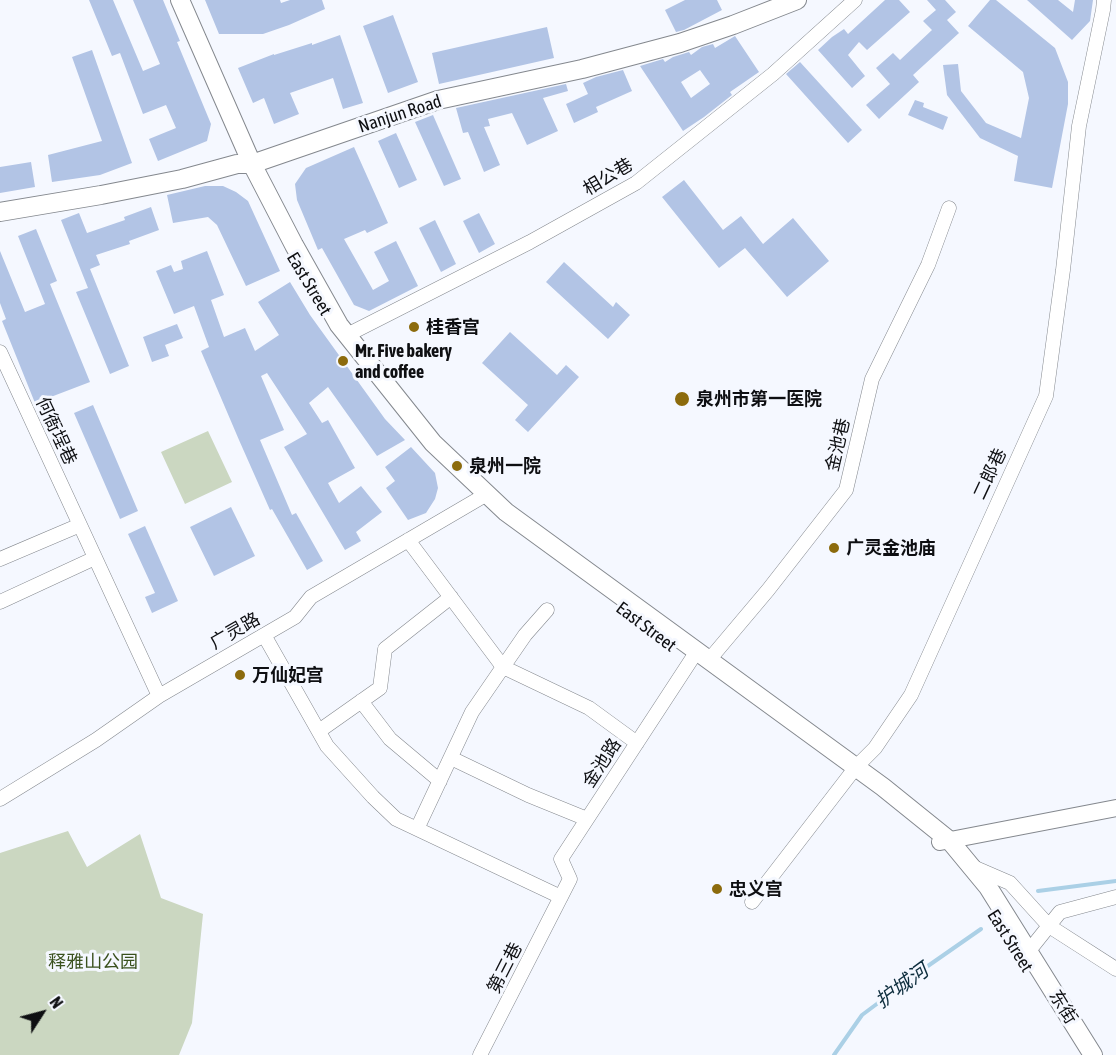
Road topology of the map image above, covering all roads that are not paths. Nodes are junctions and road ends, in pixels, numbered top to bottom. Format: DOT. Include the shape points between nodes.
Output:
graph roads {
  1 [pos="180,0"];
  2 [pos="797,0"];
  3 [pos="855,0"];
  4 [pos="1104,0"];
  5 [pos="249,164"];
  6 [pos="949,208"];
  7 [pos="0,212"];
  8 [pos="346,335"];
  9 [pos="0,352"];
  10 [pos="483,496"];
  11 [pos="80,525"];
  12 [pos="408,540"];
  13 [pos="95,558"];
  14 [pos="0,559"];
  15 [pos="451,597"];
  16 [pos="0,602"];
  17 [pos="547,610"];
  18 [pos="264,635"];
  19 [pos="699,657"];
  20 [pos="503,668"];
  21 [pos="159,696"];
  22 [pos="361,701"];
  23 [pos="319,731"];
  24 [pos="637,743"];
  25 [pos="451,758"];
  26 [pos="852,772"];
  27 [pos="440,781"];
  28 [pos="0,799"];
  29 [pos="1116,808"];
  30 [pos="587,819"];
  31 [pos="417,829"];
  32 [pos="944,842"];
  33 [pos="971,866"];
  34 [pos="561,897"];
  35 [pos="1116,897"];
  36 [pos="752,902"];
  37 [pos="1049,926"];
  38 [pos="1028,952"];
  39 [pos="1116,969"];
  40 [pos="480,1055"];
  41 [pos="1083,1055"];
  42 [pos="1094,1055"];
  1 -- 5 [label="main road, East Street"];
  2 -- 5 [label="main road, Nanjun Road" via="680,43 438,100"];
  3 -- 8 [label="street, 相公巷" via="773,74 636,183 530,242"];
  4 -- 26 [label="street, 二郎巷" via="1079,126 1046,396 911,695 875,748"];
  5 -- 7 [label="main road, Nanjun Road"];
  5 -- 8 [label="main road, East Street"];
  5 -- 10 [label="main road, East Street" via="299,272 361,368 441,461"];
  6 -- 19 [label="street, 金池巷" via="928,265 872,379 846,490 768,590"];
  8 -- 10 [label="main road, East Street" via="432,443"];
  9 -- 11 [label="street, 何衙埕巷"];
  10 -- 12 [label="street, 广灵路"];
  10 -- 19 [label="main road, East Street"];
  11 -- 13 [label="street, 何衙埕巷"];
  11 -- 14 [label="street"];
  12 -- 15 [label="street"];
  12 -- 18 [label="street, 广灵路" via="311,597 295,617"];
  13 -- 16 [label="street"];
  13 -- 21 [label="street, 何衙埕巷"];
  15 -- 20 [label="street"];
  15 -- 22 [label="street" via="385,649 380,688"];
  17 -- 20 [label="street"];
  18 -- 21 [label="street, 广灵路"];
  18 -- 23 [label="street"];
  19 -- 24 [label="street, 金池路"];
  19 -- 26 [label="main road, East Street"];
  20 -- 24 [label="street" via="589,708"];
  20 -- 25 [label="street" via="472,712"];
  21 -- 28 [label="street, 广灵路"];
  22 -- 23 [label="street"];
  22 -- 27 [label="street" via="390,739"];
  23 -- 31 [label="street" via="327,746 373,797 396,819"];
  24 -- 30 [label="street, 金池路"];
  25 -- 27 [label="street"];
  25 -- 30 [label="street"];
  26 -- 32 [label="main road, East Street" via="883,787"];
  26 -- 36 [label="street, 二郎巷"];
  27 -- 31 [label="street"];
  29 -- 32 [label="street"];
  30 -- 34 [label="street, 金池路" via="561,859 570,879"];
  31 -- 34 [label="street"];
  32 -- 33 [label="main road, 东街"];
  32 -- 41 [label="main road, East Street"];
  33 -- 37 [label="street" via="1010,883"];
  33 -- 38 [label="main road, 东街"];
  34 -- 40 [label="street, 第三巷"];
  35 -- 37 [label="street" via="1060,912"];
  37 -- 38 [label="street"];
  37 -- 39 [label="street"];
  38 -- 42 [label="main road, 东街"];
}
